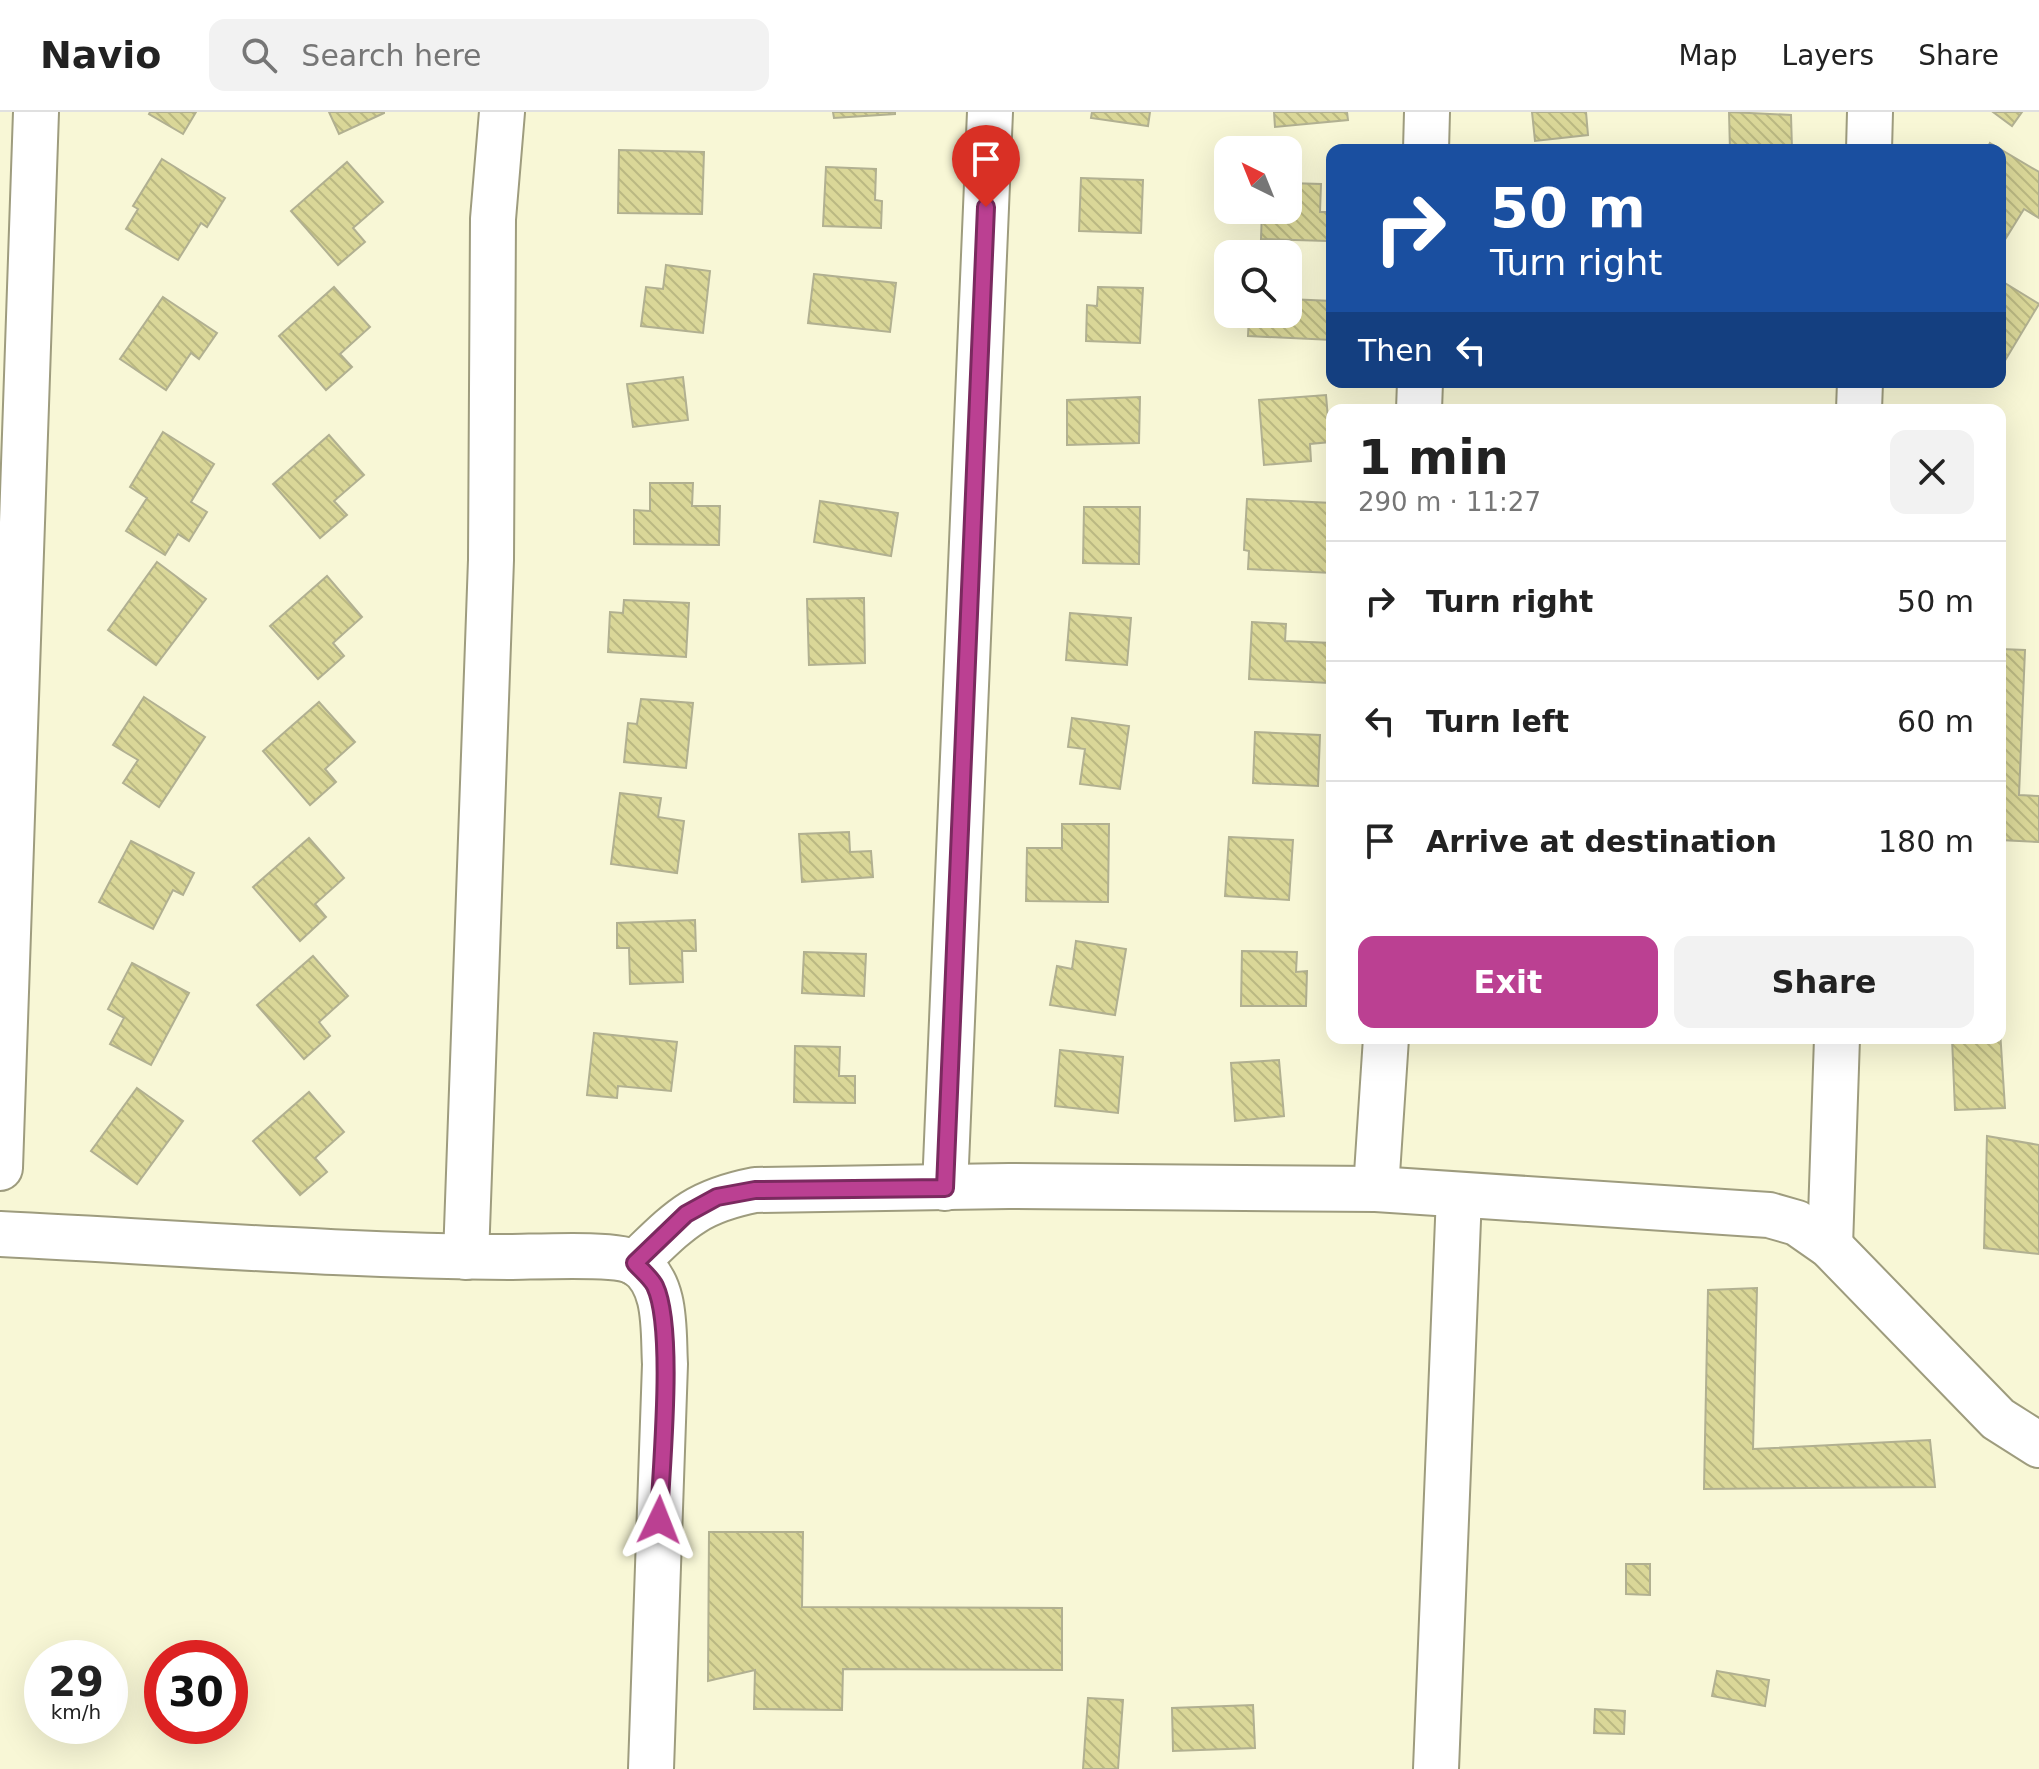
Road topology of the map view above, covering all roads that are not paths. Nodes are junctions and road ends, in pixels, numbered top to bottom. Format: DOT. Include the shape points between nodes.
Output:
graph roads {
  1 [pos="36,112"];
  2 [pos="502,112"];
  3 [pos="990,112"];
  4 [pos="1427,112"];
  5 [pos="1870,112"];
  6 [pos="1426,144"];
  7 [pos="1869,144"];
  8 [pos="1386,1044"];
  9 [pos="1837,1044"];
  10 [pos="0,1168"];
  11 [pos="945,1188"];
  12 [pos="1376,1189"];
  13 [pos="1459,1195"];
  14 [pos="0,1234"];
  15 [pos="1830,1246"];
  16 [pos="466,1257"];
  17 [pos="635,1263"];
  18 [pos="2039,1445"];
  19 [pos="651,1769"];
  20 [pos="1436,1769"];
  1 -- 10 [label="street"];
  2 -- 16 [label="street" via="493,219 491,560"];
  3 -- 11 [label="street"];
  4 -- 6 [label="street"];
  5 -- 7 [label="street"];
  8 -- 12 [label="street"];
  9 -- 15 [label="street"];
  11 -- 12 [label="street"];
  11 -- 17 [label="street" via="755,1190 717,1197 686,1214"];
  12 -- 13 [label="street"];
  13 -- 15 [label="street" via="1769,1215 1797,1223"];
  13 -- 20 [label="street"];
  14 -- 16 [label="street"];
  15 -- 18 [label="street" via="1998,1419"];
  16 -- 17 [label="street"];
  17 -- 19 [label="street" via="655,1285 665,1364"];
}
